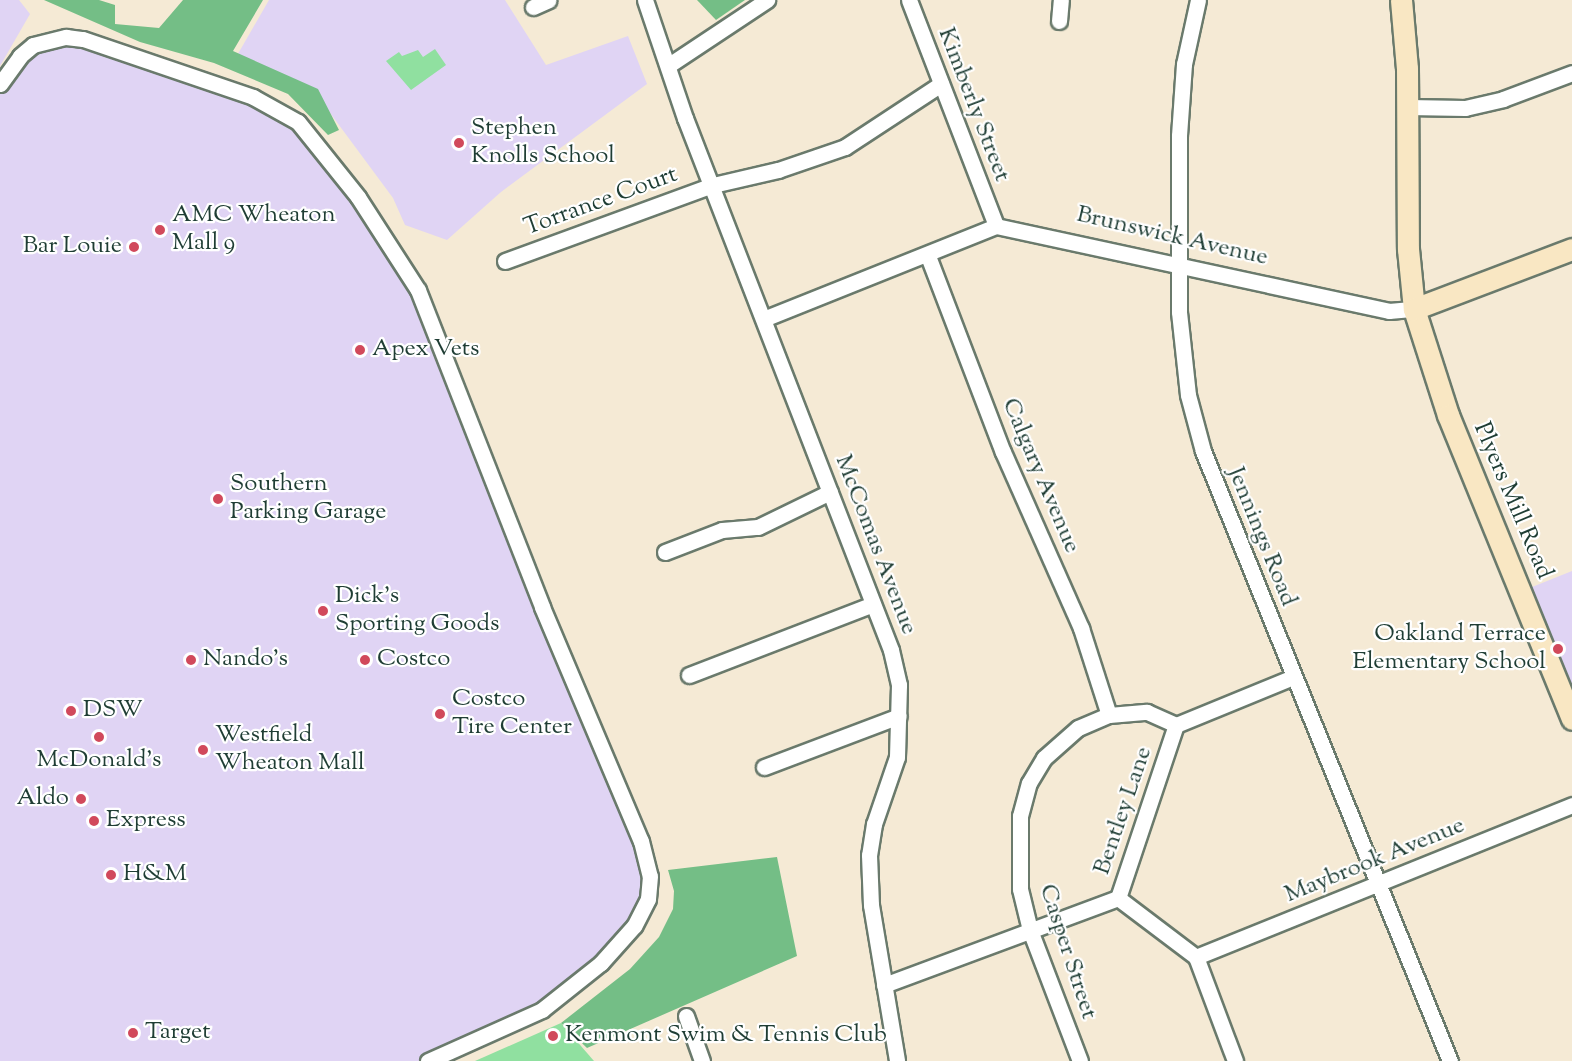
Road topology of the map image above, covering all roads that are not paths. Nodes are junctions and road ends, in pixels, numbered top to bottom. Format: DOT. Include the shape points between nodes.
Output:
graph roads {
  1 [pos="549,0"];
  2 [pos="645,0"];
  3 [pos="767,0"];
  4 [pos="909,0"];
  5 [pos="1061,0"];
  6 [pos="1198,0"];
  7 [pos="1401,0"];
  8 [pos="533,7"];
  9 [pos="1059,21"];
  10 [pos="669,65"];
  11 [pos="1572,72"];
  12 [pos="0,84"];
  13 [pos="941,84"];
  14 [pos="1408,107"];
  15 [pos="713,185"];
  16 [pos="996,226"];
  17 [pos="1572,249"];
  18 [pos="927,256"];
  19 [pos="505,261"];
  20 [pos="1180,265"];
  21 [pos="1414,305"];
  22 [pos="766,318"];
  23 [pos="830,492"];
  24 [pos="665,552"];
  25 [pos="873,604"];
  26 [pos="689,675"];
  27 [pos="1293,677"];
  28 [pos="1109,715"];
  29 [pos="898,716"];
  30 [pos="1572,719"];
  31 [pos="1176,725"];
  32 [pos="764,767"];
  33 [pos="1572,805"];
  34 [pos="1378,884"];
  35 [pos="1118,898"];
  36 [pos="1030,930"];
  37 [pos="1196,957"];
  38 [pos="884,984"];
  39 [pos="686,1016"];
  40 [pos="428,1061"];
  41 [pos="702,1061"];
  42 [pos="897,1061"];
  43 [pos="1080,1061"];
  44 [pos="1235,1061"];
  45 [pos="1450,1061"];
  1 -- 8 [label="street"];
  2 -- 10 [label="street, McComas Avenue"];
  3 -- 10 [label="street"];
  4 -- 13 [label="street, Kimberly Street"];
  5 -- 9 [label="street"];
  6 -- 20 [label="street, Jennings Road" via="1184,64 1179,136"];
  7 -- 14 [label="street, Plyers Mill Road"];
  10 -- 15 [label="street, McComas Avenue"];
  11 -- 14 [label="street" via="1503,99 1465,108"];
  12 -- 40 [label="street" via="33,45 66,37 83,39 253,97 298,122 358,197 418,290 542,607 641,841 650,876 648,899 633,926 601,963 542,1010"];
  13 -- 15 [label="street, Torrance Court" via="844,147 778,170"];
  13 -- 16 [label="street, Kimberly Street"];
  14 -- 21 [label="street, Plyers Mill Road" via="1408,249 1402,280"];
  15 -- 19 [label="street, Torrance Court"];
  15 -- 22 [label="street, McComas Avenue"];
  16 -- 18 [label="street"];
  16 -- 20 [label="street, Brunswick Avenue"];
  17 -- 21 [label="street, Brunswick Avenue"];
  18 -- 22 [label="street"];
  18 -- 28 [label="street, Calgary Avenue" via="1003,452 1081,628"];
  20 -- 21 [label="street, Brunswick Avenue" via="1397,313"];
  20 -- 27 [label="street, Jennings Road" via="1179,312 1188,395 1203,451"];
  21 -- 30 [label="street, Plyers Mill Road" via="1448,416"];
  22 -- 23 [label="street, McComas Avenue"];
  23 -- 24 [label="street" via="758,527 722,530"];
  23 -- 25 [label="street, McComas Avenue"];
  25 -- 26 [label="street"];
  25 -- 29 [label="street, McComas Avenue" via="891,650 898,685"];
  27 -- 31 [label="street, Bentley Lane"];
  27 -- 34 [label="street, Jennings Road"];
  28 -- 31 [label="street, Casper Street" via="1147,712"];
  28 -- 36 [label="street, Casper Street" via="1078,728 1058,742 1029,783 1020,816 1018,849 1020,889"];
  29 -- 32 [label="street"];
  29 -- 38 [label="street, McComas Avenue" via="897,756 874,824 869,855 871,905"];
  31 -- 35 [label="street, Bentley Lane"];
  33 -- 34 [label="street, Maybrook Avenue"];
  34 -- 37 [label="street, Maybrook Avenue"];
  34 -- 45 [label="street, Jennings Road"];
  35 -- 36 [label="street, Bentley Lane"];
  35 -- 37 [label="street"];
  36 -- 38 [label="street, Bentley Lane"];
  36 -- 43 [label="street, Casper Street"];
  37 -- 44 [label="street"];
  38 -- 42 [label="street, McComas Avenue"];
  39 -- 41 [label="street"];
}
